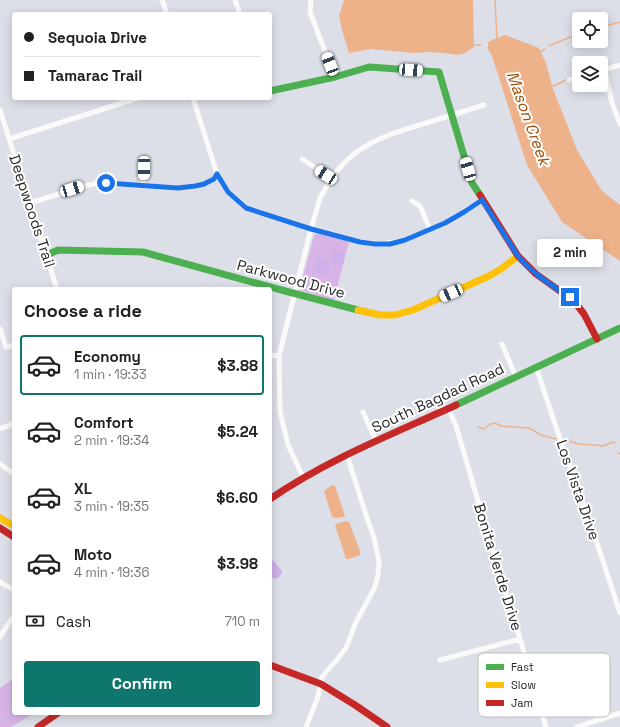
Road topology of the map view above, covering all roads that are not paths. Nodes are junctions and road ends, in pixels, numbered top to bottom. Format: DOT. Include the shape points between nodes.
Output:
graph roads {
  1 [pos="162,0"];
  2 [pos="235,0"];
  3 [pos="311,0"];
  4 [pos="166,12"];
  5 [pos="239,12"];
  6 [pos="620,65"];
  7 [pos="608,69"];
  8 [pos="335,77"];
  9 [pos="572,79"];
  10 [pos="569,80"];
  11 [pos="608,88"];
  12 [pos="272,91"];
  13 [pos="132,100"];
  14 [pos="194,100"];
  15 [pos="484,105"];
  16 [pos="0,110"];
  17 [pos="452,115"];
  18 [pos="620,124"];
  19 [pos="9,139"];
  20 [pos="302,160"];
  21 [pos="144,168"];
  22 [pos="217,174"];
  23 [pos="331,178"];
  24 [pos="143,186"];
  25 [pos="482,200"];
  26 [pos="412,201"];
  27 [pos="30,203"];
  28 [pos="311,229"];
  29 [pos="430,229"];
  30 [pos="46,255"];
  31 [pos="518,256"];
  32 [pos="56,287"];
  33 [pos="269,287"];
  34 [pos="272,288"];
  35 [pos="294,294"];
  36 [pos="620,328"];
  37 [pos="0,329"];
  38 [pos="596,339"];
  39 [pos="502,344"];
  40 [pos="12,346"];
  41 [pos="272,355"];
  42 [pos="279,356"];
  43 [pos="536,367"];
  44 [pos="516,377"];
  45 [pos="448,407"];
  46 [pos="363,412"];
  47 [pos="12,424"];
  48 [pos="0,429"];
  49 [pos="376,441"];
  50 [pos="347,455"];
  51 [pos="0,464"];
  52 [pos="12,473"];
  53 [pos="303,477"];
  54 [pos="272,498"];
  55 [pos="0,518"];
  56 [pos="12,525"];
  57 [pos="0,528"];
  58 [pos="12,536"];
  59 [pos="0,582"];
  60 [pos="12,589"];
  61 [pos="620,613"];
  62 [pos="12,618"];
  63 [pos="0,637"];
  64 [pos="520,639"];
  65 [pos="524,653"];
  66 [pos="440,660"];
  67 [pos="272,666"];
  68 [pos="320,684"];
  69 [pos="620,713"];
  70 [pos="55,715"];
  71 [pos="610,716"];
  72 [pos="543,717"];
  73 [pos="608,717"];
  74 [pos="38,727"];
  75 [pos="306,727"];
  76 [pos="387,727"];
  77 [pos="546,727"];
  78 [pos="577,727"];
  1 -- 4 [label="street"];
  2 -- 5 [label="street"];
  3 -- 8 [label="street" via="310,12"];
  6 -- 7 [label="street"];
  8 -- 12 [label="street"];
  8 -- 17 [label="street" via="368,67 439,72"];
  9 -- 10 [label="street"];
  11 -- 18 [label="street"];
  13 -- 19 [label="street"];
  14 -- 22 [label="street"];
  15 -- 17 [label="street"];
  16 -- 19 [label="street, Deepwoods Trail"];
  17 -- 23 [label="street" via="373,142 350,158"];
  17 -- 25 [label="street" via="472,183"];
  19 -- 27 [label="street, Deepwoods Trail"];
  20 -- 23 [label="street"];
  21 -- 24 [label="street"];
  22 -- 24 [label="street" via="212,180 187,188"];
  22 -- 28 [label="street" via="228,192 246,208"];
  23 -- 28 [label="street" via="320,198"];
  24 -- 27 [label="street" via="91,184"];
  25 -- 29 [label="street" via="445,223"];
  25 -- 31 [label="street"];
  26 -- 29 [label="street" via="420,206"];
  27 -- 30 [label="street, Deepwoods Trail"];
  28 -- 29 [label="street" via="360,242 383,244 405,240"];
  28 -- 35 [label="street"];
  30 -- 32 [label="street, Deepwoods Trail"];
  30 -- 33 [label="street, Parkwood Drive" via="58,250 143,252"];
  31 -- 35 [label="street, Parkwood Drive" via="489,276 414,310 396,315 374,314"];
  31 -- 38 [label="street" via="533,272 570,297 580,307"];
  34 -- 35 [label="street, Parkwood Drive"];
  35 -- 42 [label="street"];
  36 -- 38 [label="street, South Bagdad Road"];
  37 -- 40 [label="street" via="6,347"];
  38 -- 43 [label="street, South Bagdad Road"];
  39 -- 44 [label="street"];
  41 -- 42 [label="street"];
  42 -- 53 [label="street" via="280,410 288,445"];
  43 -- 44 [label="street, South Bagdad Road"];
  43 -- 61 [label="street, Los Vista Drive"];
  44 -- 45 [label="street, South Bagdad Road"];
  45 -- 49 [label="street, South Bagdad Road"];
  45 -- 64 [label="street, Bonita Verde Drive" via="456,426"];
  46 -- 49 [label="street"];
  47 -- 48 [label="street"];
  49 -- 50 [label="street, South Bagdad Road"];
  50 -- 53 [label="street, South Bagdad Road"];
  50 -- 68 [label="street" via="374,538 379,561 378,575 346,648 322,677"];
  51 -- 52 [label="street"];
  53 -- 54 [label="street, South Bagdad Road"];
  55 -- 56 [label="street"];
  57 -- 58 [label="street"];
  59 -- 60 [label="street"];
  62 -- 63 [label="street"];
  64 -- 65 [label="street, Bonita Verde Drive"];
  64 -- 66 [label="street"];
  67 -- 68 [label="street"];
  68 -- 75 [label="street" via="318,697"];
  68 -- 76 [label="street"];
  69 -- 71 [label="street"];
  70 -- 74 [label="street"];
  72 -- 77 [label="street, Bonita Verde Drive"];
  73 -- 78 [label="street"];
}
